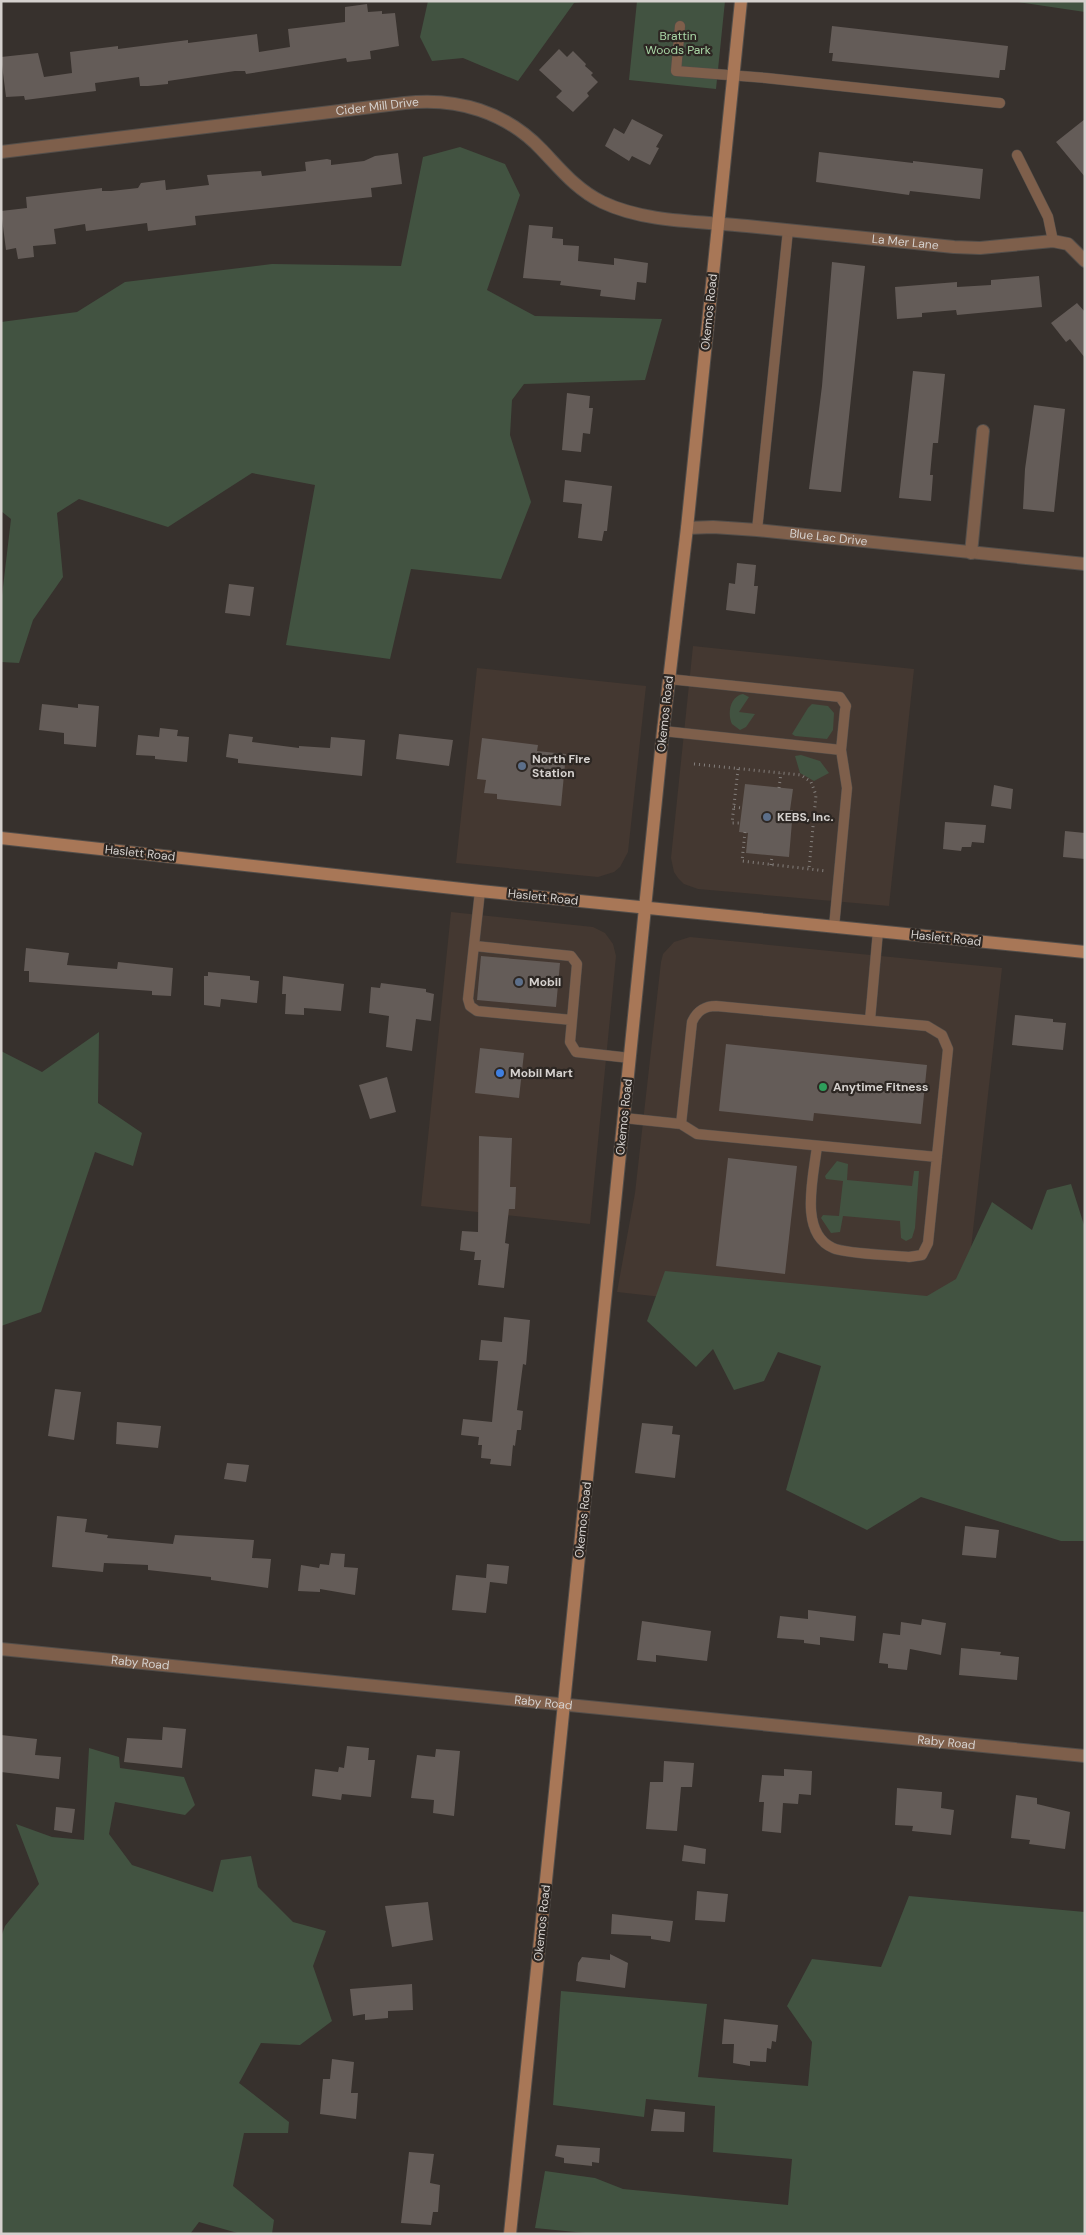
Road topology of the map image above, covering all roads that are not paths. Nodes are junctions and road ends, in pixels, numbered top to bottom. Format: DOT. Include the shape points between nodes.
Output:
graph roads {
  1 [pos="741,1"];
  2 [pos="680,26"];
  3 [pos="733,74"];
  4 [pos="1000,103"];
  5 [pos="1,152"];
  6 [pos="1017,156"];
  7 [pos="718,223"];
  8 [pos="788,230"];
  9 [pos="1053,241"];
  10 [pos="1085,261"];
  11 [pos="983,431"];
  12 [pos="687,528"];
  13 [pos="757,530"];
  14 [pos="972,553"];
  15 [pos="1085,564"];
  16 [pos="669,679"];
  17 [pos="663,731"];
  18 [pos="841,750"];
  19 [pos="1,838"];
  20 [pos="480,891"];
  21 [pos="645,908"];
  22 [pos="834,927"];
  23 [pos="878,931"];
  24 [pos="475,946"];
  25 [pos="1085,952"];
  26 [pos="506,1002"];
  27 [pos="539,1006"];
  28 [pos="505,1014"];
  29 [pos="538,1017"];
  30 [pos="572,1020"];
  31 [pos="870,1020"];
  32 [pos="630,1058"];
  33 [pos="624,1118"];
  34 [pos="681,1124"];
  35 [pos="817,1146"];
  36 [pos="937,1157"];
  37 [pos="1,1649"];
  38 [pos="564,1705"];
  39 [pos="1085,1756"];
  40 [pos="510,2234"];
  1 -- 3 [label="street, Okemos Road"];
  2 -- 3 [label="lane" via="676,71"];
  3 -- 4 [label="lane"];
  3 -- 7 [label="street, Okemos Road"];
  5 -- 7 [label="street, Cider Mill Drive" via="405,103 446,102 482,110 510,124 535,143 574,184 607,204 643,214"];
  6 -- 9 [label="lane" via="1048,217"];
  7 -- 8 [label="street, La Mer Lane"];
  7 -- 12 [label="street, Okemos Road"];
  8 -- 9 [label="street, La Mer Lane" via="954,247 980,248"];
  8 -- 13 [label="lane"];
  9 -- 10 [label="street, La Mer Lane" via="1068,244"];
  11 -- 14 [label="street"];
  12 -- 13 [label="street, Blue Lac Drive"];
  12 -- 16 [label="street, Okemos Road"];
  13 -- 14 [label="street, Blue Lac Drive"];
  14 -- 15 [label="street, Blue Lac Drive"];
  16 -- 17 [label="street, Okemos Road"];
  16 -- 18 [label="lane" via="840,697 846,706"];
  17 -- 18 [label="lane"];
  17 -- 21 [label="street, Okemos Road"];
  18 -- 22 [label="lane" via="847,788"];
  19 -- 20 [label="street, Haslett Road"];
  20 -- 21 [label="street, Haslett Road"];
  20 -- 24 [label="lane"];
  21 -- 22 [label="street, Haslett Road"];
  21 -- 32 [label="street, Okemos Road"];
  22 -- 23 [label="street, Haslett Road"];
  23 -- 25 [label="street, Haslett Road"];
  23 -- 31 [label="lane"];
  24 -- 28 [label="lane" via="468,999 470,1006"];
  24 -- 30 [label="lane" via="511,954 566,955 575,959"];
  26 -- 28 [label="lane"];
  27 -- 29 [label="lane"];
  28 -- 29 [label="lane"];
  29 -- 30 [label="lane"];
  30 -- 32 [label="lane" via="570,1042 576,1052"];
  31 -- 34 [label="lane" via="704,1007 692,1022"];
  31 -- 36 [label="lane" via="926,1026 938,1031 946,1041 948,1049"];
  32 -- 33 [label="street, Okemos Road"];
  33 -- 34 [label="lane"];
  33 -- 38 [label="street, Okemos Road"];
  34 -- 35 [label="lane" via="697,1134"];
  35 -- 36 [label="lane"];
  35 -- 36 [label="lane" via="810,1210 813,1227 822,1240 835,1249 910,1257 922,1254 928,1243"];
  37 -- 38 [label="street, Raby Road"];
  38 -- 39 [label="street, Raby Road"];
  38 -- 40 [label="street, Okemos Road"];
}
